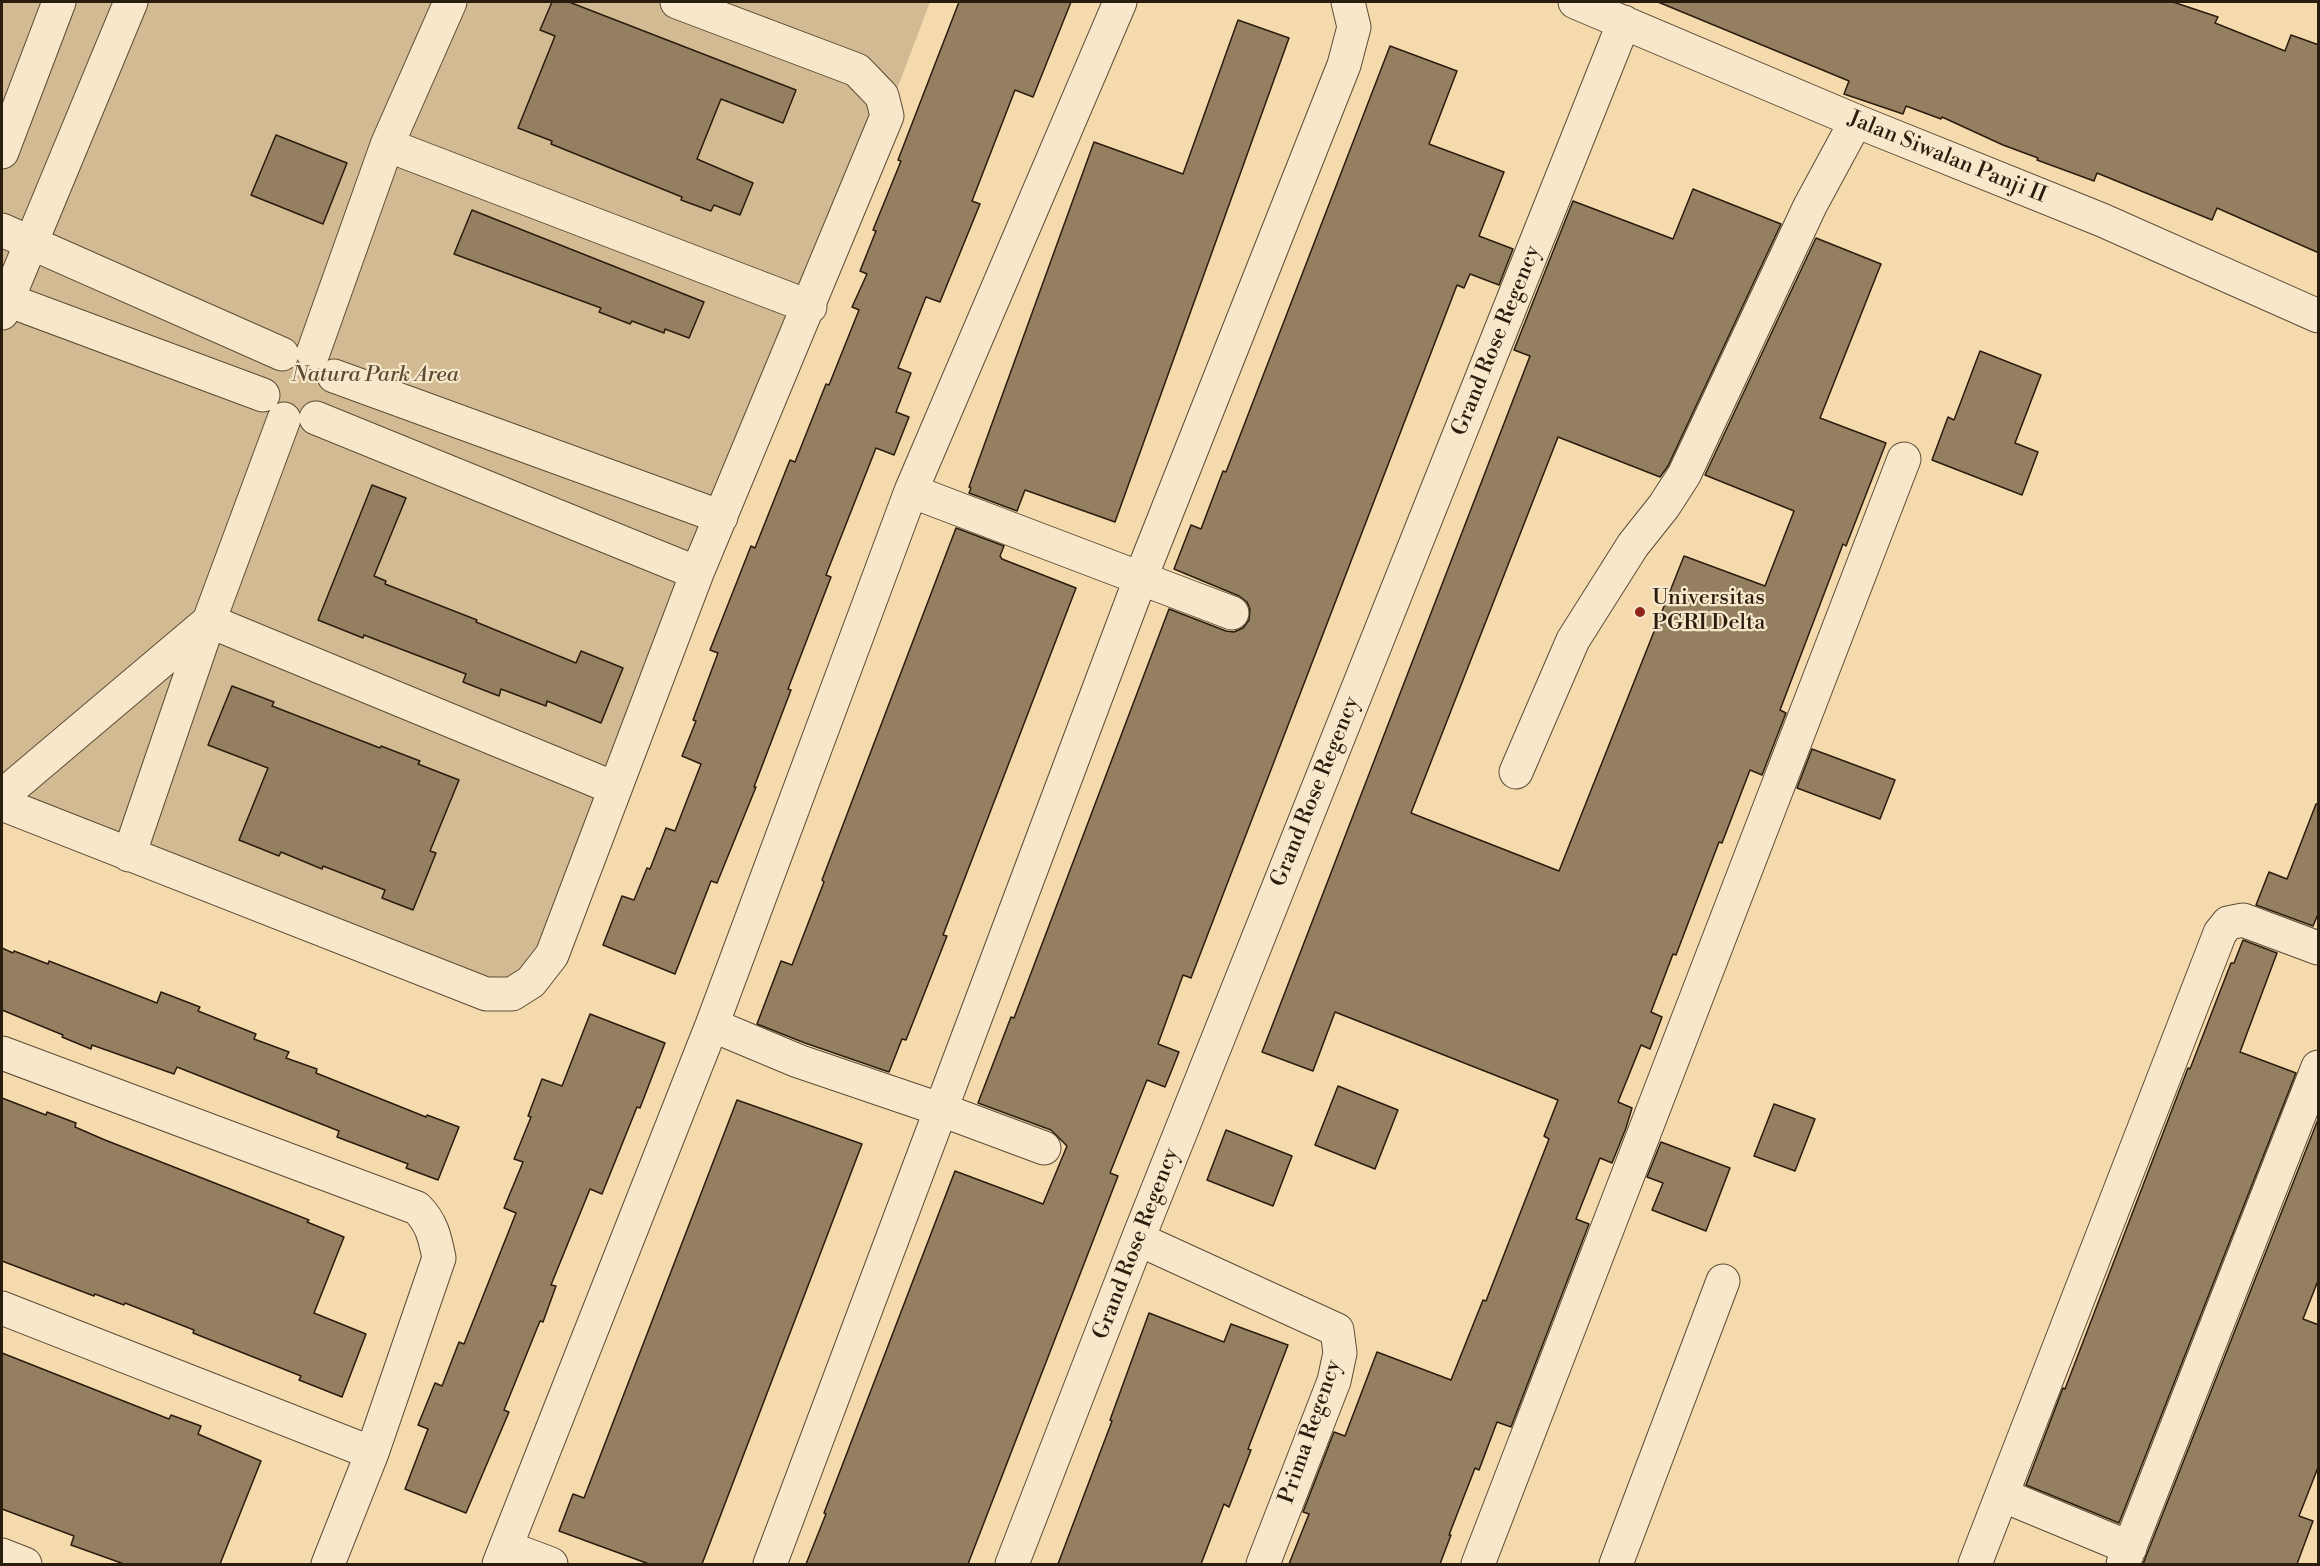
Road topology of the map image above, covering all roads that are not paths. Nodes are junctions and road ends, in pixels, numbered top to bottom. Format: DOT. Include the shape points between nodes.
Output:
graph roads {
  1 [pos="59,2"];
  2 [pos="131,2"];
  3 [pos="450,2"];
  4 [pos="676,2"];
  5 [pos="1120,2"];
  6 [pos="1348,2"];
  7 [pos="1575,2"];
  8 [pos="1624,22"];
  9 [pos="1856,121"];
  10 [pos="387,145"];
  11 [pos="2,152"];
  12 [pos="2,230"];
  13 [pos="32,242"];
  14 [pos="3,304"];
  15 [pos="810,306"];
  16 [pos="2319,316"];
  17 [pos="309,361"];
  18 [pos="288,410"];
  19 [pos="1904,459"];
  20 [pos="911,491"];
  21 [pos="721,517"];
  22 [pos="697,573"];
  23 [pos="1141,578"];
  24 [pos="1232,613"];
  25 [pos="209,621"];
  26 [pos="1516,772"];
  27 [pos="614,788"];
  28 [pos="2,796"];
  29 [pos="2,804"];
  30 [pos="129,855"];
  31 [pos="2319,948"];
  32 [pos="712,1025"];
  33 [pos="2,1053"];
  34 [pos="2319,1067"];
  35 [pos="942,1110"];
  36 [pos="1044,1148"];
  37 [pos="1138,1239"];
  38 [pos="1723,1281"];
  39 [pos="2,1308"];
  40 [pos="372,1453"];
  41 [pos="2002,1495"];
  42 [pos="2,1555"];
  43 [pos="503,1556"];
  44 [pos="2127,1556"];
  45 [pos="25,1564"];
  46 [pos="328,1564"];
  47 [pos="551,1564"];
  48 [pos="770,1564"];
  49 [pos="1012,1564"];
  50 [pos="1263,1564"];
  51 [pos="1478,1564"];
  52 [pos="1616,1564"];
  53 [pos="1975,1564"];
  1 -- 11 [label="street"];
  2 -- 13 [label="street"];
  3 -- 10 [label="street"];
  4 -- 15 [label="street" via="857,70 882,96 887,116"];
  5 -- 20 [label="street"];
  6 -- 23 [label="street" via="1354,27 1344,65"];
  7 -- 8 [label="street, Jalan Siwalan Panji II"];
  8 -- 9 [label="street, Jalan Siwalan Panji II"];
  8 -- 37 [label="street, Grand Rose Regency"];
  9 -- 16 [label="street, Jalan Siwalan Panji II" via="2102,220"];
  9 -- 26 [label="street" via="1810,206 1684,475 1633,545 1573,640"];
  10 -- 15 [label="street"];
  10 -- 17 [label="street"];
  12 -- 13 [label="street"];
  13 -- 14 [label="street"];
  13 -- 17 [label="street"];
  14 -- 18 [label="street"];
  15 -- 21 [label="street"];
  17 -- 18 [label="street" via="270,364 266,372 263,380"];
  17 -- 18 [label="street" via="334,393 328,407"];
  17 -- 21 [label="street"];
  18 -- 22 [label="street"];
  18 -- 25 [label="street"];
  19 -- 51 [label="street"];
  20 -- 23 [label="street"];
  20 -- 32 [label="street"];
  21 -- 22 [label="street"];
  22 -- 27 [label="street"];
  23 -- 24 [label="street"];
  23 -- 35 [label="street"];
  25 -- 27 [label="street"];
  25 -- 28 [label="street"];
  25 -- 30 [label="street"];
  27 -- 30 [label="street" via="552,955 531,982 512,994 486,994"];
  29 -- 30 [label="street"];
  31 -- 41 [label="street" via="2243,920 2228,924 2220,933"];
  32 -- 35 [label="street" via="798,1061"];
  32 -- 43 [label="street"];
  33 -- 40 [label="street" via="417,1208 426,1217 434,1232 439,1258"];
  34 -- 44 [label="street"];
  35 -- 36 [label="street"];
  35 -- 48 [label="street"];
  37 -- 49 [label="street, Grand Rose Regency"];
  37 -- 50 [label="street, Prima Regency" via="1337,1330 1340,1353 1334,1381"];
  38 -- 52 [label="street"];
  39 -- 40 [label="street"];
  40 -- 46 [label="street"];
  41 -- 44 [label="street"];
  41 -- 53 [label="street"];
  42 -- 45 [label="street"];
  43 -- 47 [label="street"];
}
